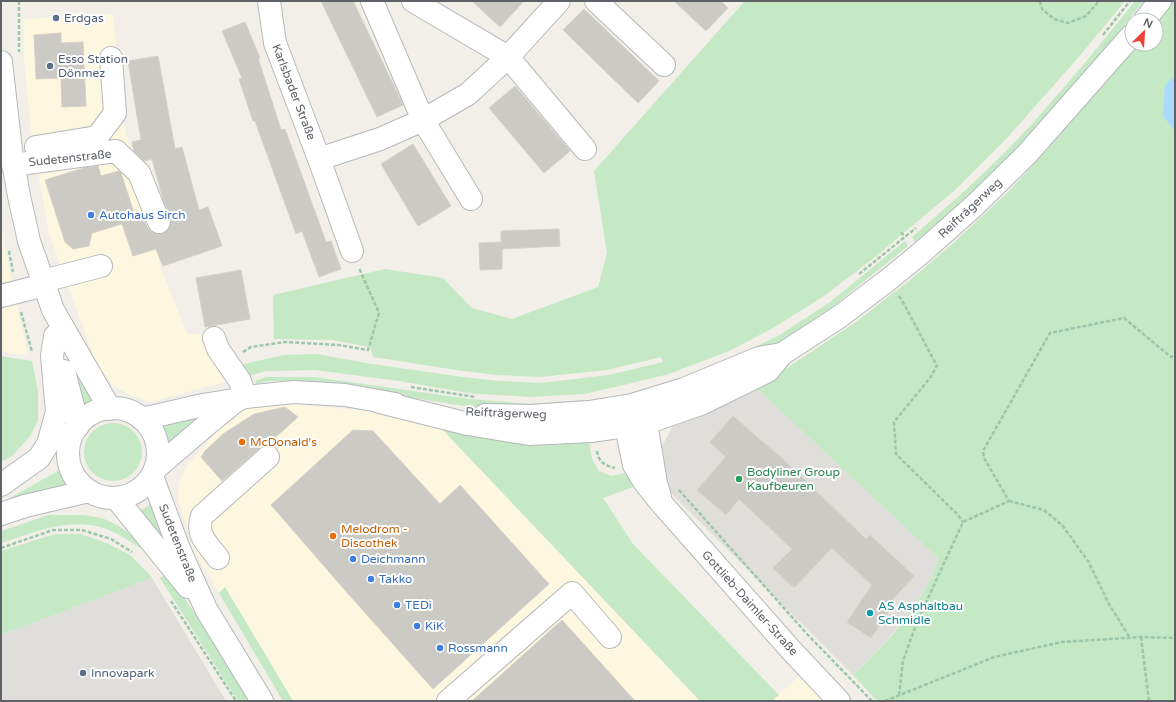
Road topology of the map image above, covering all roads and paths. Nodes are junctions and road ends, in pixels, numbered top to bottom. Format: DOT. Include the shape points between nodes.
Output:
graph roads {
  1 [pos="19,1"];
  2 [pos="269,1"];
  3 [pos="372,1"];
  4 [pos="413,1"];
  5 [pos="559,1"];
  6 [pos="596,1"];
  7 [pos="1040,1"];
  8 [pos="1099,1"];
  9 [pos="1130,1"];
  10 [pos="1160,1"];
  11 [pos="440,7"];
  12 [pos="1151,12"];
  13 [pos="1101,37"];
  14 [pos="1124,44"];
  15 [pos="508,57"];
  16 [pos="111,58"];
  17 [pos="10,60"];
  18 [pos="664,65"];
  19 [pos="423,120"];
  20 [pos="585,149"];
  21 [pos="12,157"];
  22 [pos="319,159"];
  23 [pos="471,199"];
  24 [pos="159,222"];
  25 [pos="917,227"];
  26 [pos="8,247"];
  27 [pos="352,251"];
  28 [pos="101,266"];
  29 [pos="858,274"];
  30 [pos="43,283"];
  31 [pos="9,294"];
  32 [pos="904,304"];
  33 [pos="53,310"];
  34 [pos="55,336"];
  35 [pos="214,338"];
  36 [pos="782,354"];
  37 [pos="1175,354"];
  38 [pos="34,358"];
  39 [pos="227,362"];
  40 [pos="406,386"];
  41 [pos="476,397"];
  42 [pos="242,398"];
  43 [pos="380,402"];
  44 [pos="632,405"];
  45 [pos="110,409"];
  46 [pos="142,419"];
  47 [pos="636,424"];
  48 [pos="78,426"];
  49 [pos="68,453"];
  50 [pos="268,457"];
  51 [pos="154,472"];
  52 [pos="1,485"];
  53 [pos="1,491"];
  54 [pos="89,491"];
  55 [pos="116,498"];
  56 [pos="1009,501"];
  57 [pos="1,514"];
  58 [pos="963,522"];
  59 [pos="1,548"];
  60 [pos="137,556"];
  61 [pos="218,558"];
  62 [pos="168,596"];
  63 [pos="206,609"];
  64 [pos="610,637"];
  65 [pos="1141,637"];
  66 [pos="1130,638"];
  67 [pos="1175,638"];
  68 [pos="899,695"];
  69 [pos="236,701"];
  70 [pos="262,701"];
  71 [pos="448,701"];
  72 [pos="839,701"];
  73 [pos="885,701"];
  74 [pos="1149,701"];
  1 -- 17 [label="path"];
  2 -- 22 [label="street, Karlsbader Straße" via="274,43"];
  3 -- 19 [label="street"];
  4 -- 11 [label="street"];
  5 -- 15 [label="street"];
  6 -- 18 [label="street"];
  7 -- 8 [label="path" via="1042,8 1054,19 1068,23 1086,16"];
  9 -- 13 [label="path"];
  10 -- 12 [label="street"];
  11 -- 15 [label="street"];
  14 -- 36 [label="street, Reifträgerweg" via="1027,154 974,206 888,280 839,317"];
  15 -- 19 [label="street" via="468,94"];
  15 -- 20 [label="street"];
  16 -- 21 [label="street, Sudetenstraße" via="115,113 97,137"];
  17 -- 21 [label="street, Sudetenstraße"];
  19 -- 22 [label="street" via="380,140"];
  19 -- 23 [label="street"];
  21 -- 24 [label="street, Sudetenstraße" via="116,152 139,173"];
  21 -- 30 [label="street, Sudetenstraße" via="29,241"];
  22 -- 27 [label="street, Karlsbader Straße"];
  25 -- 29 [label="path"];
  26 -- 31 [label="path"];
  27 -- 39 [label="path" via="379,313 368,350 339,345 285,342 252,347"];
  28 -- 30 [label="street"];
  30 -- 31 [label="street"];
  30 -- 33 [label="street, Sudetenstraße"];
  31 -- 38 [label="path" via="21,311"];
  32 -- 58 [label="path" via="936,366 930,378 894,422 896,454 958,514"];
  33 -- 34 [label="street, Sudetenstraße"];
  33 -- 45 [label="street, Sudetenstraße"];
  34 -- 48 [label="street, Sudetenstraße"];
  34 -- 52 [label="street" via="52,356 57,412 48,444 39,458"];
  35 -- 39 [label="street"];
  36 -- 44 [label="street, Reifträgerweg" via="759,358 684,389"];
  36 -- 47 [label="street, Reifträgerweg" via="768,371 703,403"];
  37 -- 56 [label="path" via="1171,357 1124,318 1050,332 983,452"];
  39 -- 42 [label="street" via="240,381"];
  40 -- 41 [label="path"];
  42 -- 43 [label="street, Reifträgerweg" via="294,392 345,395"];
  42 -- 46 [label="street, Reifträgerweg"];
  42 -- 51 [label="street" via="210,422"];
  43 -- 44 [label="street, Reifträgerweg" via="490,415 530,416 589,412"];
  43 -- 47 [label="street, Reifträgerweg" via="468,424 529,434 591,431"];
  44 -- 47 [label="street, Gottlieb-Daimler-Straße"];
  45 -- 46 [label="street" via="126,411"];
  45 -- 48 [label="street" via="92,414"];
  46 -- 51 [label="street" via="152,431 157,445 158,458"];
  47 -- 72 [label="street, Gottlieb-Daimler-Straße" via="634,465 645,484"];
  48 -- 49 [label="street" via="70,441"];
  49 -- 53 [label="street"];
  49 -- 54 [label="street" via="74,474 80,484"];
  50 -- 61 [label="street" via="202,516 199,524 201,534"];
  51 -- 55 [label="street" via="144,486 132,494"];
  51 -- 63 [label="street, Sudetenstraße" via="179,548"];
  54 -- 55 [label="street" via="102,497"];
  54 -- 57 [label="street"];
  55 -- 63 [label="street, Sudetenstraße"];
  56 -- 58 [label="path"];
  56 -- 66 [label="path" via="1044,510 1062,525 1088,561 1109,604"];
  58 -- 68 [label="path" via="917,622 903,661"];
  59 -- 60 [label="path" via="53,530 82,530 111,539"];
  62 -- 69 [label="path"];
  63 -- 70 [label="street, Sudetenstraße"];
  64 -- 71 [label="street" via="572,593"];
  65 -- 66 [label="path"];
  65 -- 67 [label="path"];
  65 -- 74 [label="path"];
  66 -- 68 [label="path" via="1062,642 994,657"];
  68 -- 73 [label="path"];
}
